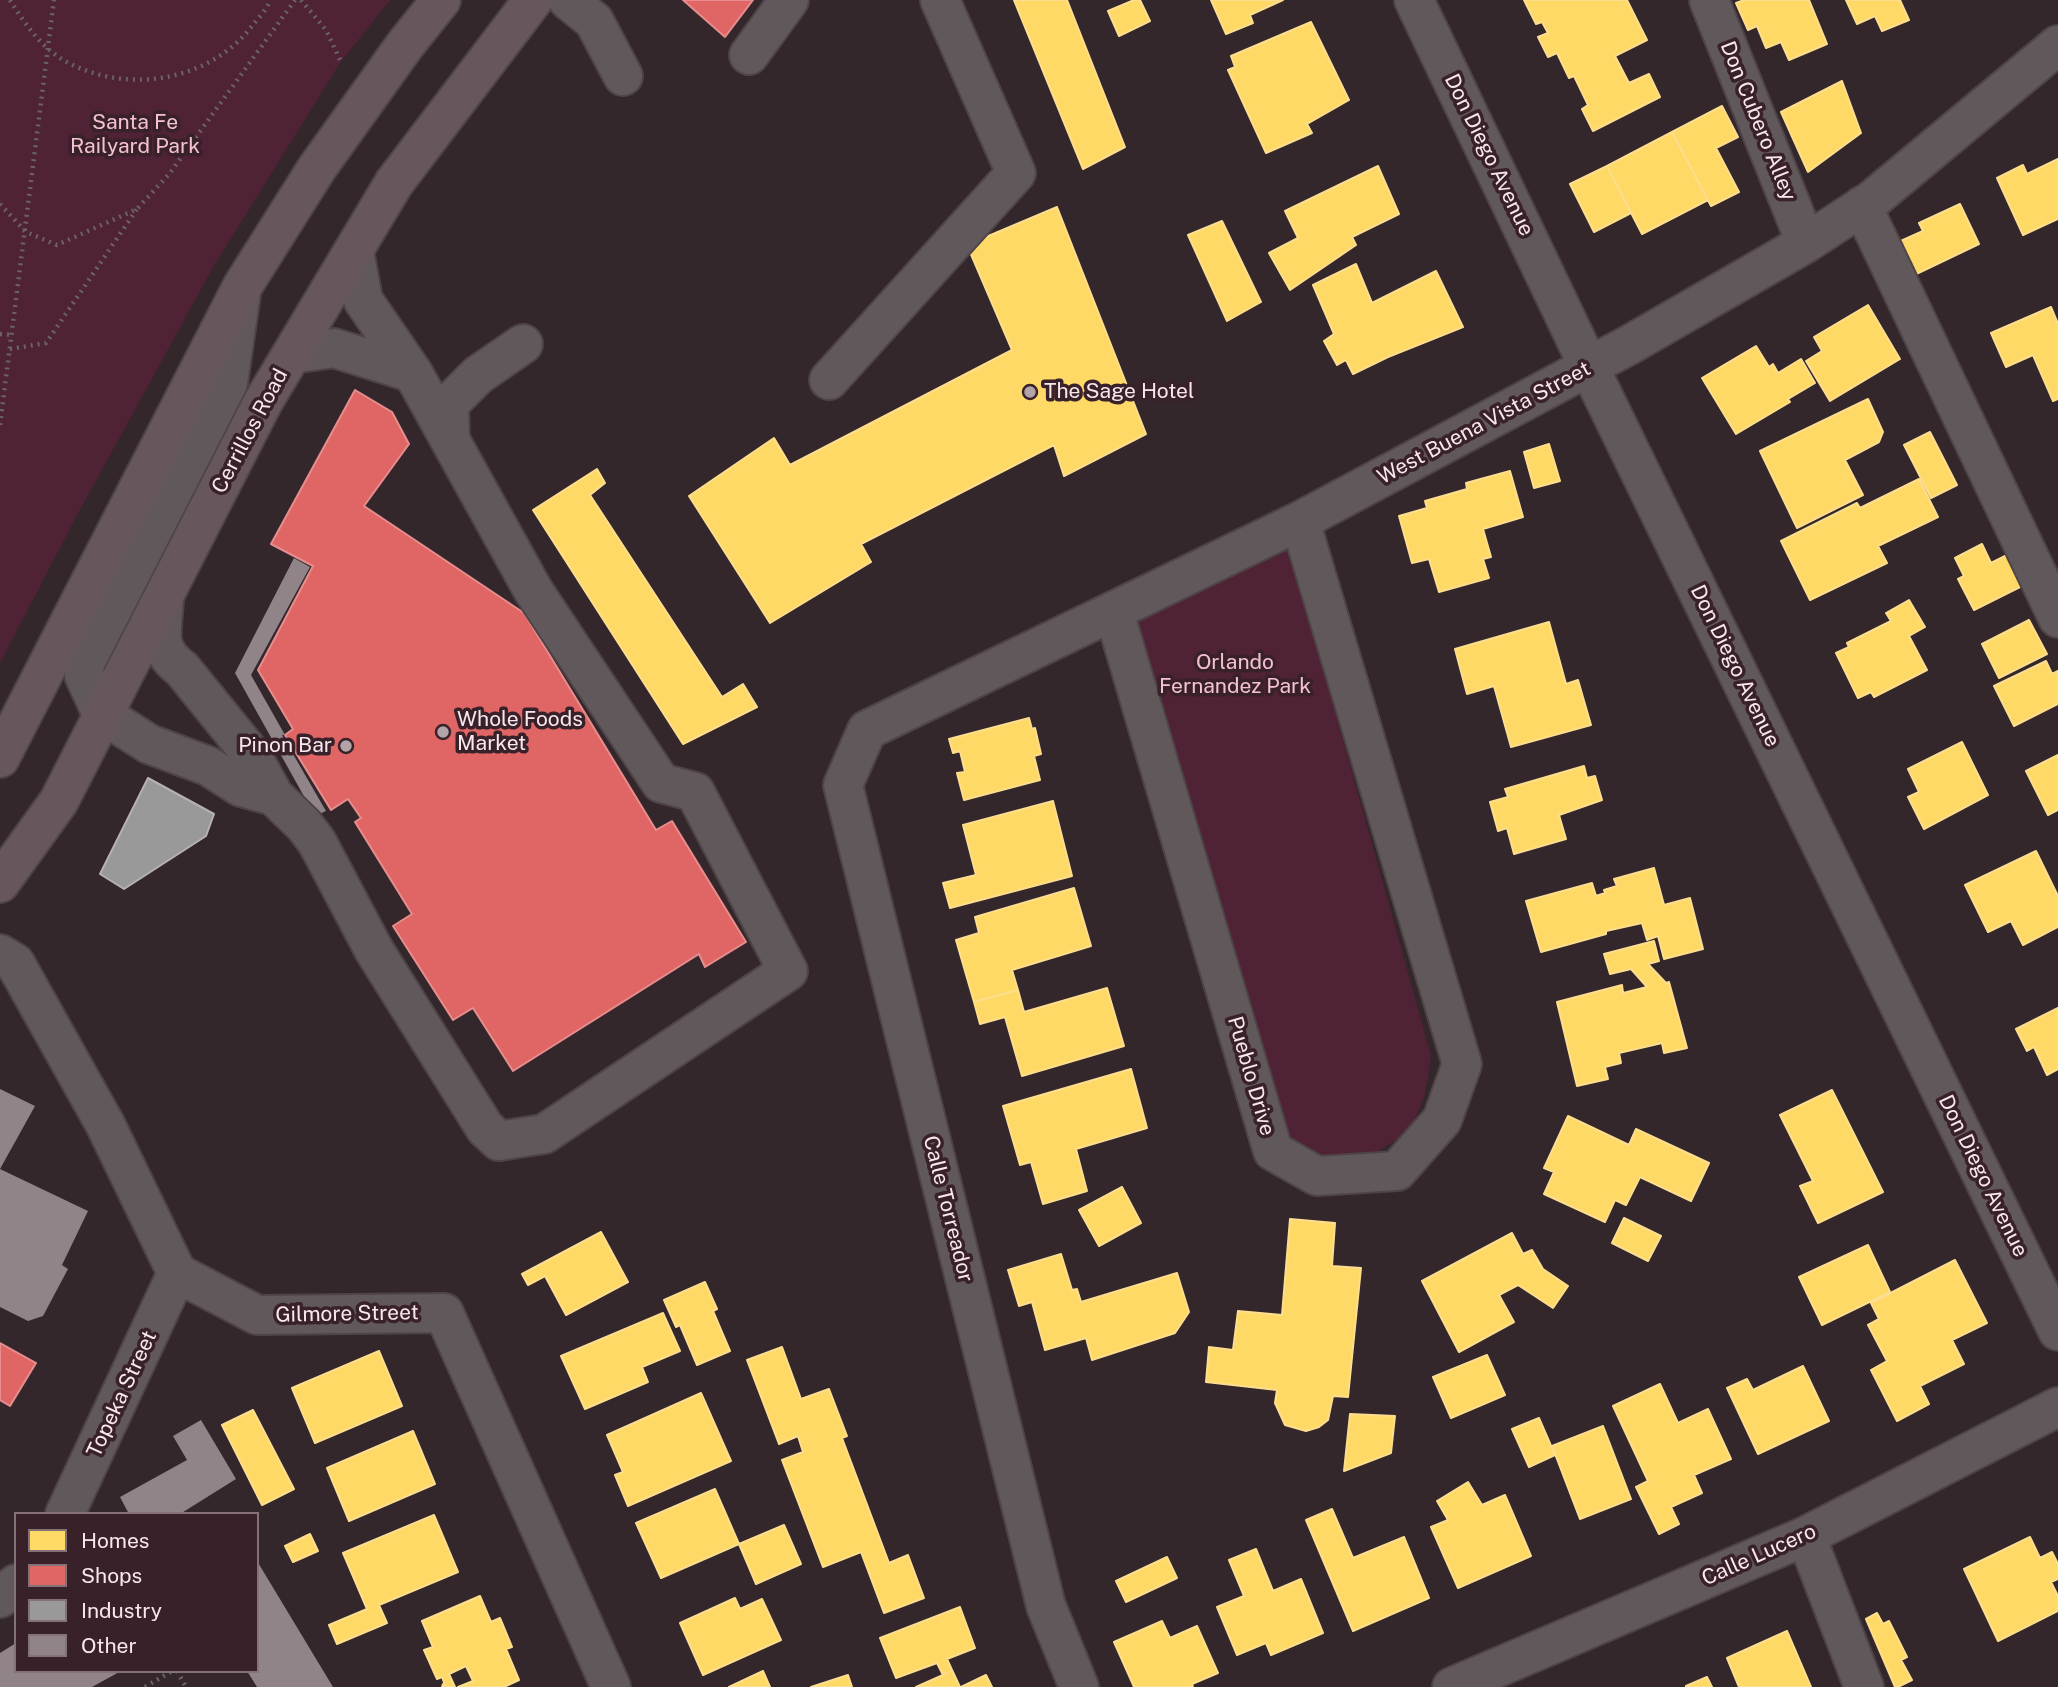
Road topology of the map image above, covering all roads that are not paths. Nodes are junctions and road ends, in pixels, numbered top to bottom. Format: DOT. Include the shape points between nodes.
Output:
graph roads {
  1 [pos="441,0"];
  2 [pos="533,0"];
  3 [pos="568,0"];
  4 [pos="789,0"];
  5 [pos="940,0"];
  6 [pos="1414,0"];
  7 [pos="1709,0"];
  8 [pos="2058,44"];
  9 [pos="749,55"];
  10 [pos="623,76"];
  11 [pos="1862,206"];
  12 [pos="1806,243"];
  13 [pos="354,251"];
  14 [pos="242,287"];
  15 [pos="523,344"];
  16 [pos="292,354"];
  17 [pos="1589,367"];
  18 [pos="413,373"];
  19 [pos="830,380"];
  20 [pos="450,440"];
  21 [pos="1300,521"];
  22 [pos="164,598"];
  23 [pos="1114,612"];
  24 [pos="2058,618"];
  25 [pos="102,714"];
  26 [pos="867,730"];
  27 [pos="0,758"];
  28 [pos="274,796"];
  29 [pos="0,883"];
  30 [pos="0,954"];
  31 [pos="177,1273"];
  32 [pos="2058,1331"];
  33 [pos="2058,1407"];
  34 [pos="66,1512"];
  35 [pos="1806,1536"];
  36 [pos="14,1586"];
  37 [pos="0,1598"];
  38 [pos="611,1687"];
  39 [pos="1080,1687"];
  40 [pos="1452,1687"];
  41 [pos="1864,1687"];
  1 -- 14 [label="main road" via="317,168"];
  2 -- 13 [label="main road, Cerrillos Road" via="394,183"];
  3 -- 10 [label="street" via="594,20"];
  4 -- 9 [label="street"];
  5 -- 19 [label="street" via="1016,173"];
  6 -- 17 [label="street, Don Diego Avenue"];
  7 -- 12 [label="street, Don Cubero Alley"];
  8 -- 11 [label="street, West Buena Vista Street"];
  11 -- 12 [label="street, West Buena Vista Street"];
  11 -- 24 [label="street"];
  12 -- 17 [label="street, West Buena Vista Street"];
  13 -- 16 [label="main road, Cerrillos Road"];
  13 -- 18 [label="street" via="363,300"];
  14 -- 25 [label="street" via="228,383 85,663 84,675"];
  14 -- 27 [label="main road"];
  15 -- 20 [label="street" via="478,375 449,404"];
  16 -- 18 [label="street" via="334,348"];
  16 -- 22 [label="main road, Cerrillos Road"];
  17 -- 21 [label="street, West Buena Vista Street"];
  17 -- 32 [label="street, Don Diego Avenue"];
  18 -- 20 [label="street"];
  20 -- 28 [label="street" via="533,590 661,783 695,792 788,971 544,1134 499,1141 485,1128 374,950 317,842"];
  21 -- 23 [label="street, West Buena Vista Street"];
  21 -- 23 [label="street, Pueblo Drive" via="1462,1065 1442,1120 1397,1171 1317,1176 1273,1151"];
  22 -- 25 [label="main road, Cerrillos Road"];
  22 -- 28 [label="street" via="162,648 251,754"];
  23 -- 26 [label="street, West Buena Vista Street"];
  25 -- 28 [label="street" via="149,744 208,766 241,787"];
  25 -- 29 [label="main road, Cerrillos Road" via="59,801"];
  26 -- 39 [label="street, Calle Torreador" via="844,785 1046,1605"];
  30 -- 31 [label="street" via="15,964 99,1113"];
  31 -- 34 [label="street, Topeka Street"];
  31 -- 38 [label="street, Gilmore Street" via="257,1315 444,1312"];
  33 -- 35 [label="street, Calle Lucero"];
  35 -- 40 [label="street, Calle Lucero"];
  35 -- 41 [label="street"];
  36 -- 37 [label="street"];
}
